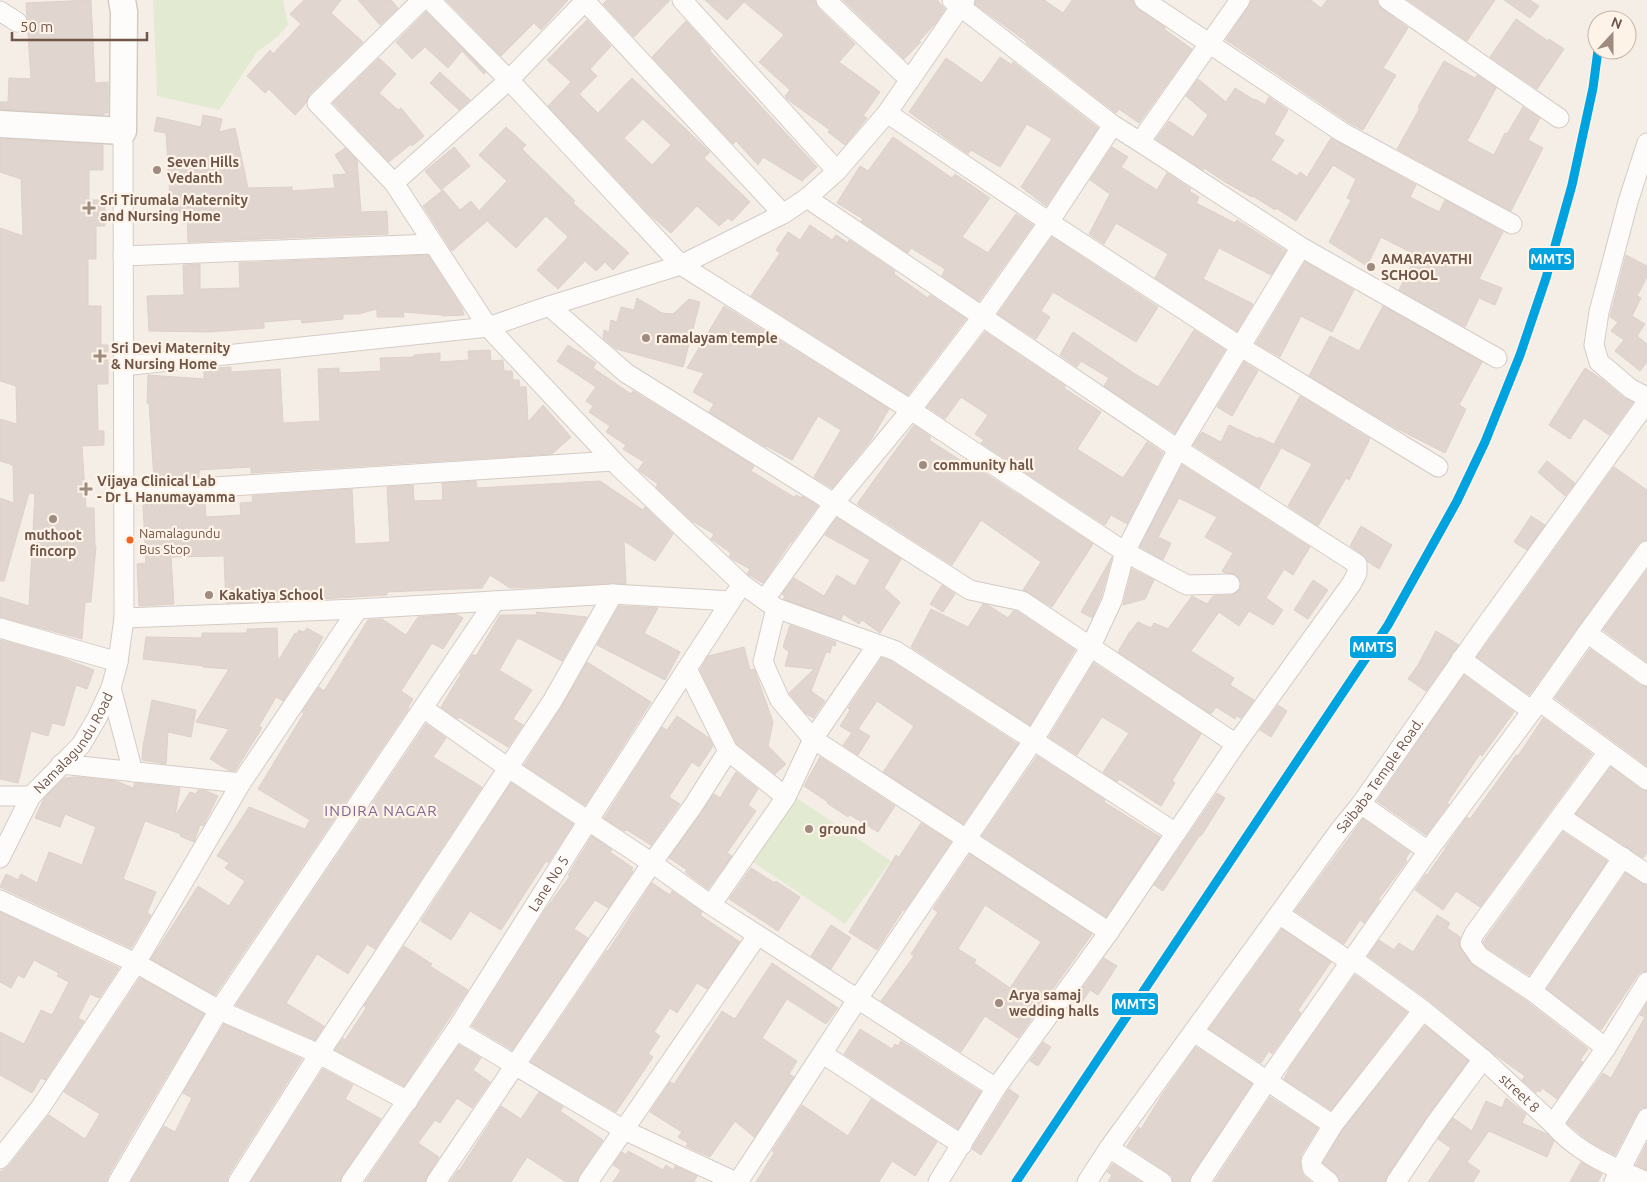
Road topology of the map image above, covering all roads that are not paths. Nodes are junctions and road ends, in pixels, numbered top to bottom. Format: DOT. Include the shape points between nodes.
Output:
graph roads {
  1 [pos="122,0"];
  2 [pos="422,0"];
  3 [pos="430,0"];
  4 [pos="585,0"];
  5 [pos="682,0"];
  6 [pos="826,0"];
  7 [pos="1144,0"];
  8 [pos="1240,0"];
  9 [pos="1388,0"];
  10 [pos="959,2"];
  11 [pos="0,11"];
  12 [pos="16,22"];
  13 [pos="1209,45"];
  14 [pos="508,80"];
  15 [pos="910,80"];
  16 [pos="888,113"];
  17 [pos="1559,118"];
  18 [pos="0,124"];
  19 [pos="1114,125"];
  20 [pos="123,131"];
  21 [pos="1140,142"];
  22 [pos="1647,142"];
  23 [pos="837,171"];
  24 [pos="394,183"];
  25 [pos="807,198"];
  26 [pos="783,214"];
  27 [pos="1048,222"];
  28 [pos="1512,224"];
  29 [pos="433,244"];
  30 [pos="1301,246"];
  31 [pos="123,256"];
  32 [pos="682,265"];
  33 [pos="549,306"];
  34 [pos="982,317"];
  35 [pos="488,327"];
  36 [pos="1241,347"];
  37 [pos="1497,358"];
  38 [pos="124,366"];
  39 [pos="1647,397"];
  40 [pos="1647,402"];
  41 [pos="911,410"];
  42 [pos="1178,449"];
  43 [pos="613,460"];
  44 [pos="1438,467"];
  45 [pos="124,493"];
  46 [pos="834,502"];
  47 [pos="1647,551"];
  48 [pos="1125,552"];
  49 [pos="1640,575"];
  50 [pos="742,584"];
  51 [pos="1230,584"];
  52 [pos="613,594"];
  53 [pos="495,601"];
  54 [pos="731,601"];
  55 [pos="770,604"];
  56 [pos="358,609"];
  57 [pos="124,618"];
  58 [pos="0,628"];
  59 [pos="1587,633"];
  60 [pos="877,645"];
  61 [pos="1090,648"];
  62 [pos="1461,659"];
  63 [pos="118,662"];
  64 [pos="688,669"];
  65 [pos="1647,676"];
  66 [pos="111,688"];
  67 [pos="1536,706"];
  68 [pos="423,708"];
  69 [pos="813,739"];
  70 [pos="1033,741"];
  71 [pos="1236,744"];
  72 [pos="728,751"];
  73 [pos="1608,752"];
  74 [pos="61,764"];
  75 [pos="507,767"];
  76 [pos="133,772"];
  77 [pos="1647,780"];
  78 [pos="241,783"];
  79 [pos="0,796"];
  80 [pos="31,796"];
  81 [pos="786,797"];
  82 [pos="1361,804"];
  83 [pos="1561,817"];
  84 [pos="588,821"];
  85 [pos="1176,832"];
  86 [pos="968,839"];
  87 [pos="1428,851"];
  88 [pos="1623,857"];
  89 [pos="0,858"];
  90 [pos="652,863"];
  91 [pos="1647,874"];
  92 [pos="0,900"];
  93 [pos="710,905"];
  94 [pos="1279,914"];
  95 [pos="1109,932"];
  96 [pos="757,936"];
  97 [pos="1349,961"];
  98 [pos="136,963"];
  99 [pos="1647,982"];
  100 [pos="1532,991"];
  101 [pos="857,1000"];
  102 [pos="219,1010"];
  103 [pos="1423,1010"];
  104 [pos="456,1030"];
  105 [pos="1194,1032"];
  106 [pos="1606,1048"];
  107 [pos="319,1054"];
  108 [pos="823,1054"];
  109 [pos="1483,1059"];
  110 [pos="515,1065"];
  111 [pos="1267,1081"];
  112 [pos="996,1088"];
  113 [pos="408,1101"];
  114 [pos="1647,1118"];
  115 [pos="1553,1124"];
  116 [pos="1333,1125"];
  117 [pos="624,1130"];
  118 [pos="962,1144"];
  119 [pos="1109,1148"];
  120 [pos="0,1159"];
  121 [pos="1617,1176"];
  122 [pos="118,1182"];
  123 [pos="238,1182"];
  124 [pos="351,1182"];
  125 [pos="436,1182"];
  126 [pos="588,1182"];
  127 [pos="737,1182"];
  128 [pos="938,1182"];
  129 [pos="1087,1182"];
  130 [pos="1162,1182"];
  131 [pos="1200,1182"];
  132 [pos="1329,1182"];
  133 [pos="1396,1182"];
  134 [pos="1647,1182"];
  1 -- 20 [label="street"];
  2 -- 24 [label="street" via="317,103"];
  3 -- 14 [label="street"];
  4 -- 14 [label="street"];
  4 -- 26 [label="street"];
  5 -- 23 [label="street"];
  6 -- 15 [label="street"];
  7 -- 13 [label="street"];
  8 -- 13 [label="street"];
  9 -- 17 [label="street"];
  10 -- 15 [label="street"];
  10 -- 19 [label="street"];
  11 -- 12 [label="street"];
  13 -- 21 [label="street"];
  13 -- 28 [label="street" via="1342,132"];
  14 -- 24 [label="street"];
  14 -- 32 [label="street"];
  15 -- 16 [label="street"];
  16 -- 23 [label="street"];
  16 -- 27 [label="street"];
  18 -- 20 [label="street"];
  19 -- 21 [label="street"];
  19 -- 27 [label="street"];
  20 -- 31 [label="street, Namalagundu Road"];
  21 -- 30 [label="street"];
  22 -- 39 [label="street" via="1599,312 1594,345 1599,362 1631,389"];
  23 -- 25 [label="street"];
  24 -- 29 [label="street"];
  25 -- 26 [label="street"];
  25 -- 34 [label="street"];
  26 -- 32 [label="street"];
  27 -- 34 [label="street"];
  27 -- 36 [label="street"];
  29 -- 31 [label="street"];
  29 -- 35 [label="street"];
  30 -- 36 [label="street"];
  30 -- 37 [label="street"];
  31 -- 38 [label="street, Namalagundu Road"];
  32 -- 33 [label="street"];
  32 -- 41 [label="street"];
  33 -- 35 [label="street"];
  33 -- 46 [label="street" via="626,373"];
  34 -- 41 [label="street"];
  34 -- 42 [label="street"];
  35 -- 38 [label="street"];
  35 -- 43 [label="street"];
  36 -- 42 [label="street"];
  36 -- 44 [label="street"];
  38 -- 45 [label="street, Namalagundu Road"];
  40 -- 62 [label="street, Saibaba Temple Road."];
  41 -- 46 [label="street"];
  41 -- 48 [label="street"];
  42 -- 48 [label="street"];
  42 -- 71 [label="street" via="1356,564 1357,573 1352,582"];
  43 -- 45 [label="street"];
  43 -- 50 [label="street"];
  45 -- 57 [label="street, Namalagundu Road"];
  46 -- 55 [label="street"];
  46 -- 61 [label="street" via="970,590 1022,601"];
  47 -- 49 [label="street"];
  48 -- 51 [label="street" via="1187,585"];
  48 -- 61 [label="street" via="1112,601"];
  49 -- 59 [label="street"];
  50 -- 54 [label="street, Lane No 5"];
  50 -- 55 [label="street"];
  52 -- 53 [label="street"];
  52 -- 54 [label="street"];
  52 -- 75 [label="street" via="553,700"];
  53 -- 56 [label="street"];
  53 -- 68 [label="street"];
  54 -- 64 [label="street, Lane No 5"];
  55 -- 60 [label="street"];
  55 -- 69 [label="street" via="763,662 780,700"];
  56 -- 57 [label="street"];
  56 -- 78 [label="street"];
  57 -- 63 [label="street, Namalagundu Road"];
  58 -- 63 [label="street"];
  59 -- 65 [label="street"];
  59 -- 67 [label="street"];
  60 -- 69 [label="street"];
  60 -- 70 [label="street" via="896,651"];
  61 -- 70 [label="street"];
  61 -- 71 [label="street"];
  62 -- 67 [label="street"];
  62 -- 82 [label="street, Saibaba Temple Road."];
  63 -- 66 [label="street, Namalagundu Road"];
  64 -- 72 [label="street"];
  64 -- 84 [label="street, Lane No 5"];
  66 -- 74 [label="street, Namalagundu Road" via="81,745"];
  66 -- 76 [label="street"];
  67 -- 73 [label="street"];
  67 -- 87 [label="street"];
  68 -- 75 [label="street"];
  68 -- 102 [label="street"];
  69 -- 81 [label="street"];
  69 -- 86 [label="street"];
  70 -- 85 [label="street"];
  70 -- 86 [label="street"];
  71 -- 85 [label="street"];
  72 -- 81 [label="street"];
  72 -- 90 [label="street"];
  73 -- 77 [label="street"];
  73 -- 83 [label="street"];
  74 -- 76 [label="street"];
  74 -- 80 [label="street, Namalagundu Road"];
  75 -- 84 [label="street"];
  75 -- 107 [label="street"];
  76 -- 78 [label="street"];
  78 -- 98 [label="street"];
  79 -- 80 [label="street"];
  80 -- 89 [label="street, Namalagundu Road"];
  81 -- 93 [label="street"];
  82 -- 87 [label="street"];
  82 -- 94 [label="street, Saibaba Temple Road."];
  83 -- 88 [label="street"];
  83 -- 100 [label="street" via="1470,943 1478,956"];
  84 -- 90 [label="street"];
  84 -- 104 [label="street, Lane No 5"];
  85 -- 95 [label="street"];
  86 -- 95 [label="street"];
  86 -- 101 [label="street"];
  87 -- 97 [label="street"];
  88 -- 91 [label="street"];
  88 -- 100 [label="street"];
  90 -- 93 [label="street"];
  90 -- 110 [label="street"];
  92 -- 98 [label="street"];
  93 -- 96 [label="street"];
  94 -- 97 [label="street, street 8"];
  94 -- 105 [label="street, Saibaba Temple Road."];
  95 -- 112 [label="street"];
  96 -- 101 [label="street"];
  96 -- 117 [label="street"];
  97 -- 103 [label="street, street 8" via="1361,965"];
  97 -- 111 [label="street"];
  98 -- 102 [label="street"];
  98 -- 120 [label="street" via="40,1108"];
  99 -- 106 [label="street, street 8"];
  100 -- 106 [label="street"];
  101 -- 108 [label="street"];
  101 -- 112 [label="street"];
  102 -- 107 [label="street"];
  102 -- 122 [label="street"];
  103 -- 109 [label="street, street 8"];
  103 -- 116 [label="street"];
  104 -- 110 [label="street"];
  104 -- 113 [label="street, Lane No 5"];
  105 -- 111 [label="street"];
  105 -- 119 [label="street, Saibaba Temple Road."];
  106 -- 115 [label="street, street 8"];
  107 -- 113 [label="street"];
  107 -- 123 [label="street"];
  108 -- 118 [label="street"];
  108 -- 127 [label="street"];
  109 -- 115 [label="street, street 8"];
  109 -- 133 [label="street"];
  110 -- 117 [label="street"];
  110 -- 125 [label="street"];
  111 -- 116 [label="street"];
  111 -- 131 [label="street"];
  112 -- 118 [label="street"];
  113 -- 124 [label="street, Lane No 5"];
  114 -- 121 [label="street"];
  115 -- 121 [label="street" via="1561,1134"];
  116 -- 132 [label="street" via="1311,1161 1312,1168"];
  117 -- 126 [label="street"];
  117 -- 127 [label="street"];
  118 -- 128 [label="street"];
  119 -- 129 [label="street, Saibaba Temple Road."];
  119 -- 130 [label="street"];
  121 -- 134 [label="street"];
}
